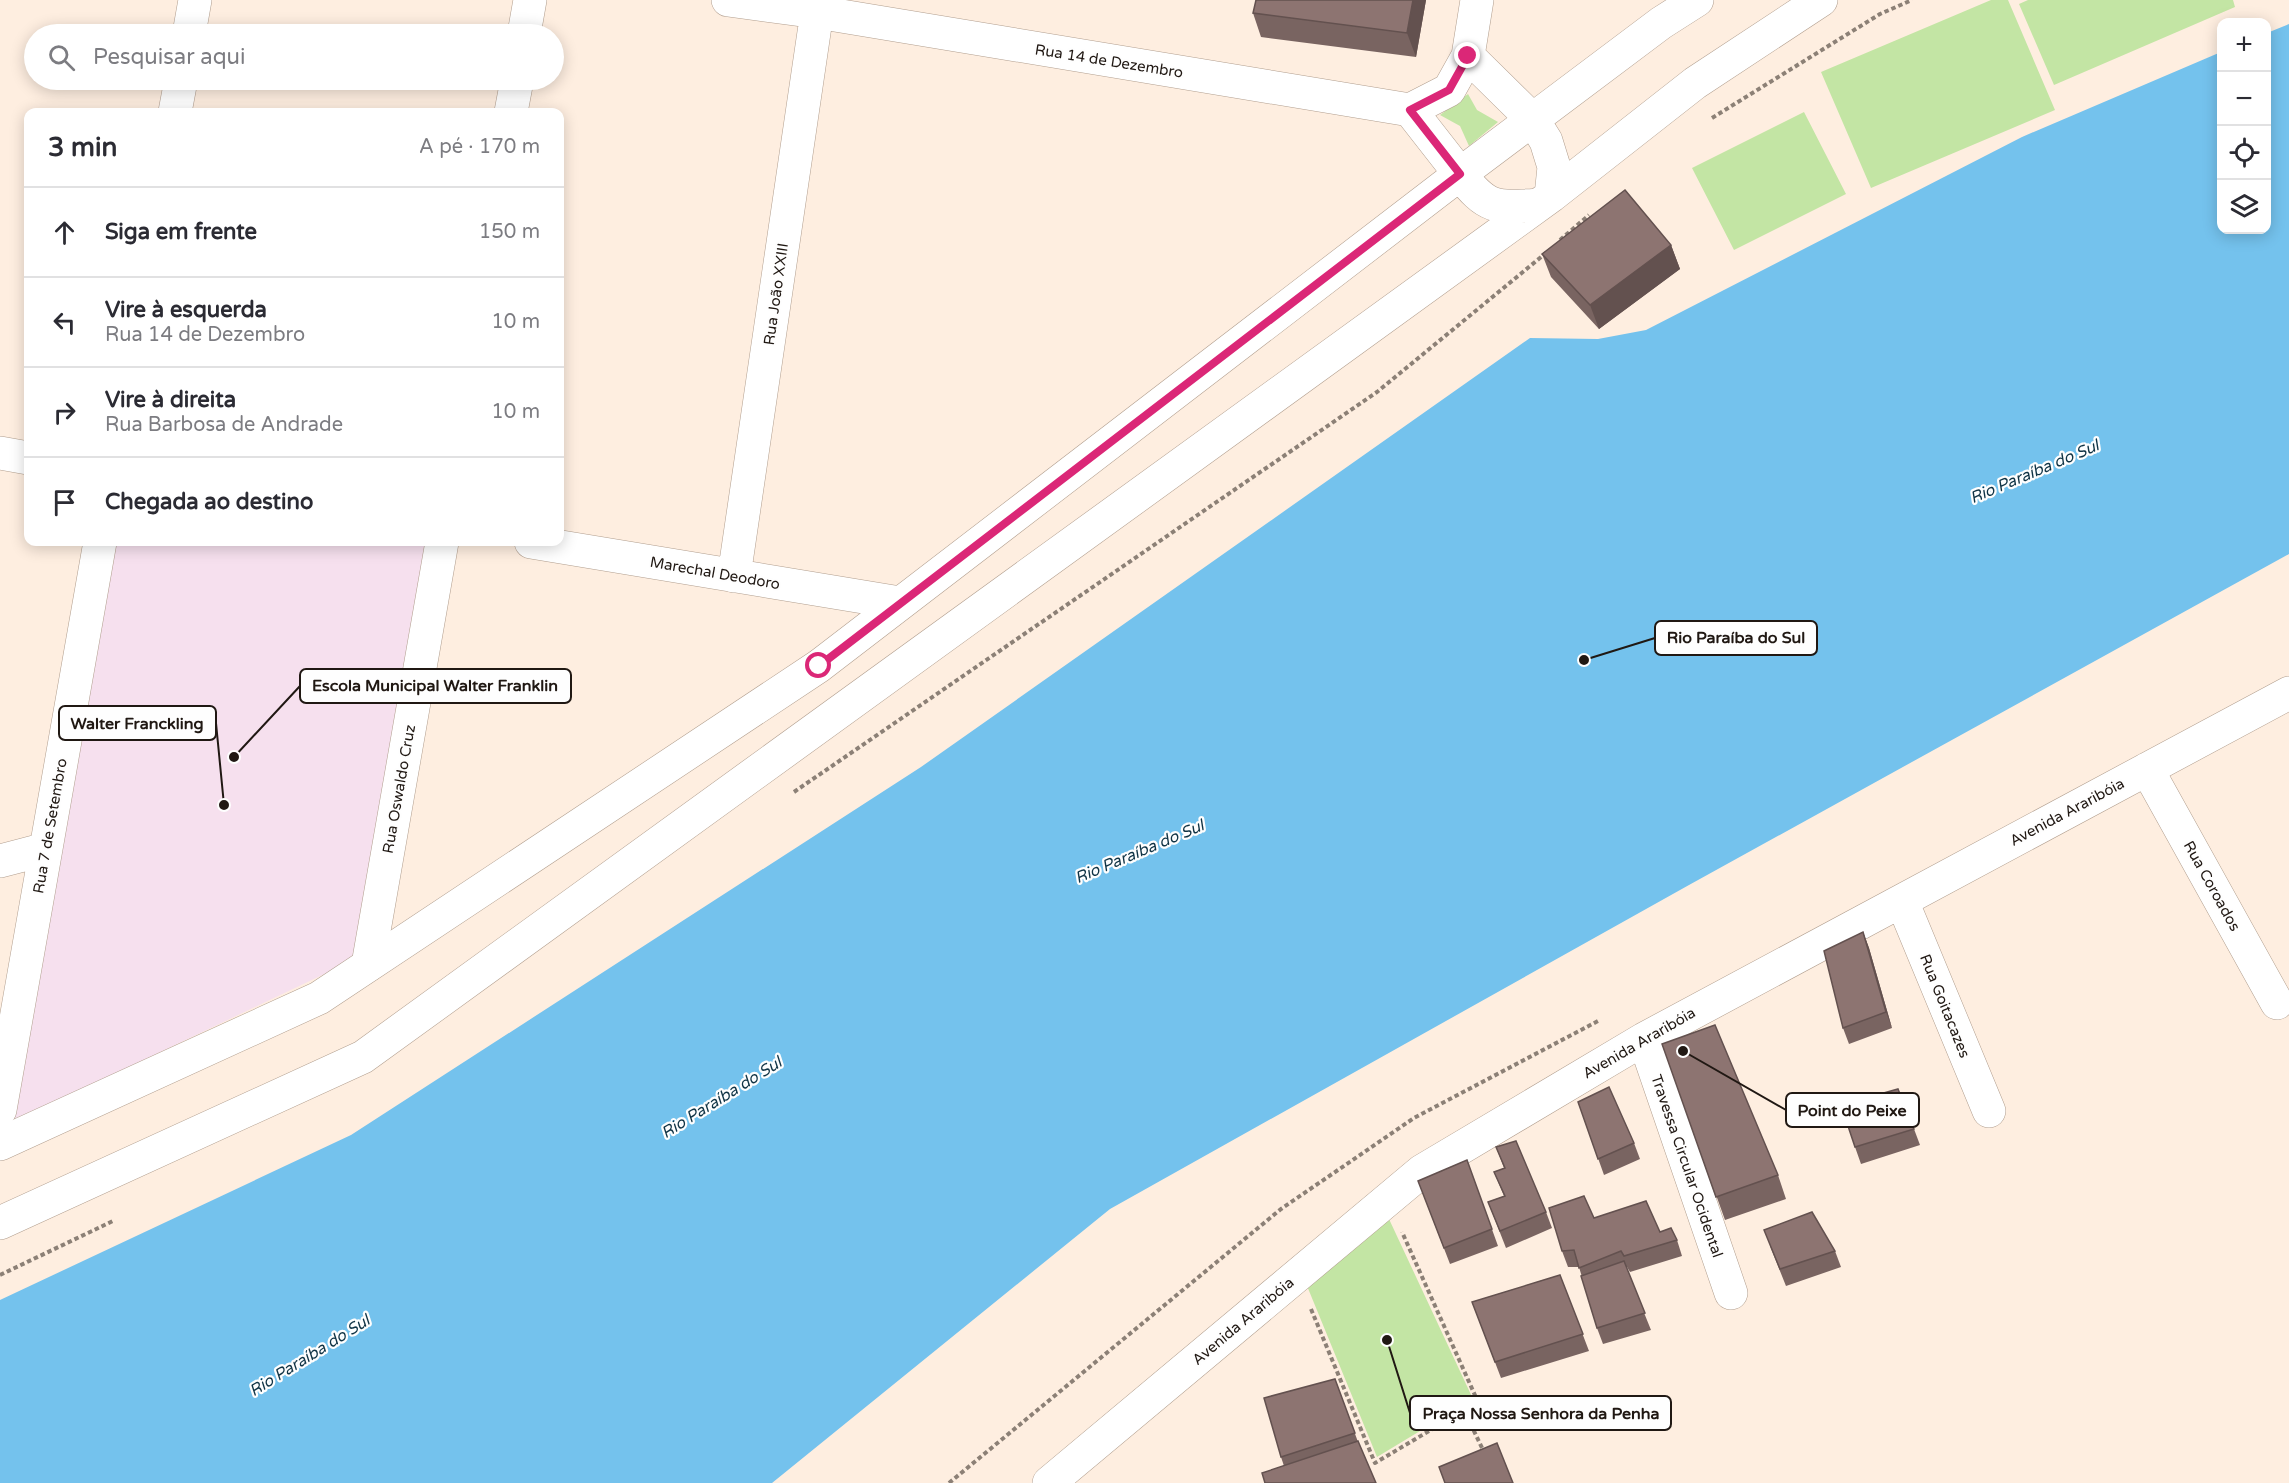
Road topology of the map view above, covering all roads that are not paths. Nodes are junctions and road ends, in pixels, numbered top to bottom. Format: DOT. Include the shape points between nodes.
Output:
graph roads {
  1 [pos="195,0"];
  2 [pos="530,0"];
  3 [pos="728,0"];
  4 [pos="1477,0"];
  5 [pos="1696,0"];
  6 [pos="1821,0"];
  7 [pos="817,12"];
  8 [pos="191,24"];
  9 [pos="526,24"];
  10 [pos="1468,56"];
  11 [pos="179,90"];
  12 [pos="515,90"];
  13 [pos="177,108"];
  14 [pos="513,108"];
  15 [pos="1410,110"];
  16 [pos="1533,120"];
  17 [pos="1460,174"];
  18 [pos="1544,201"];
  19 [pos="0,453"];
  20 [pos="24,457"];
  21 [pos="99,546"];
  22 [pos="441,546"];
  23 [pos="555,546"];
  24 [pos="734,576"];
  25 [pos="900,603"];
  26 [pos="2289,693"];
  27 [pos="2147,769"];
  28 [pos="46,849"];
  29 [pos="0,861"];
  30 [pos="1902,901"];
  31 [pos="368,965"];
  32 [pos="2277,1003"];
  33 [pos="1644,1039"];
  34 [pos="0,1110"];
  35 [pos="1989,1111"];
  36 [pos="0,1144"];
  37 [pos="0,1223"];
  38 [pos="1731,1293"];
  39 [pos="1049,1483"];
  1 -- 8 [label="street"];
  2 -- 9 [label="street"];
  3 -- 7 [label="street, Rua 14 de Dezembro"];
  4 -- 10 [label="street"];
  5 -- 16 [label="street"];
  6 -- 18 [label="street" via="1695,83"];
  7 -- 15 [label="street, Rua 14 de Dezembro"];
  7 -- 24 [label="street, Rua João XXIII"];
  10 -- 15 [label="street" via="1449,90"];
  10 -- 16 [label="street"];
  11 -- 13 [label="street"];
  12 -- 14 [label="street"];
  15 -- 17 [label="street"];
  16 -- 17 [label="street"];
  16 -- 18 [label="street" via="1546,141 1554,166"];
  17 -- 18 [label="street" via="1477,195 1502,208"];
  17 -- 25 [label="street"];
  18 -- 37 [label="street" via="363,1056"];
  19 -- 20 [label="street"];
  21 -- 28 [label="street, Rua 7 de Setembro"];
  22 -- 31 [label="street, Rua Oswaldo Cruz"];
  23 -- 24 [label="street, Marechal Deodoro"];
  24 -- 25 [label="street, Marechal Deodoro"];
  25 -- 31 [label="street" via="819,666"];
  26 -- 27 [label="street, Avenida Araribóia"];
  27 -- 30 [label="street, Avenida Araribóia"];
  27 -- 32 [label="street, Rua Coroados"];
  28 -- 29 [label="street"];
  28 -- 34 [label="street, Rua 7 de Setembro"];
  30 -- 33 [label="street, Avenida Araribóia"];
  30 -- 35 [label="street, Rua Goitacazes"];
  31 -- 36 [label="street" via="319,998"];
  33 -- 38 [label="street, Travessa Circular Ocidental"];
  33 -- 39 [label="street, Avenida Araribóia" via="1422,1171"];
}
